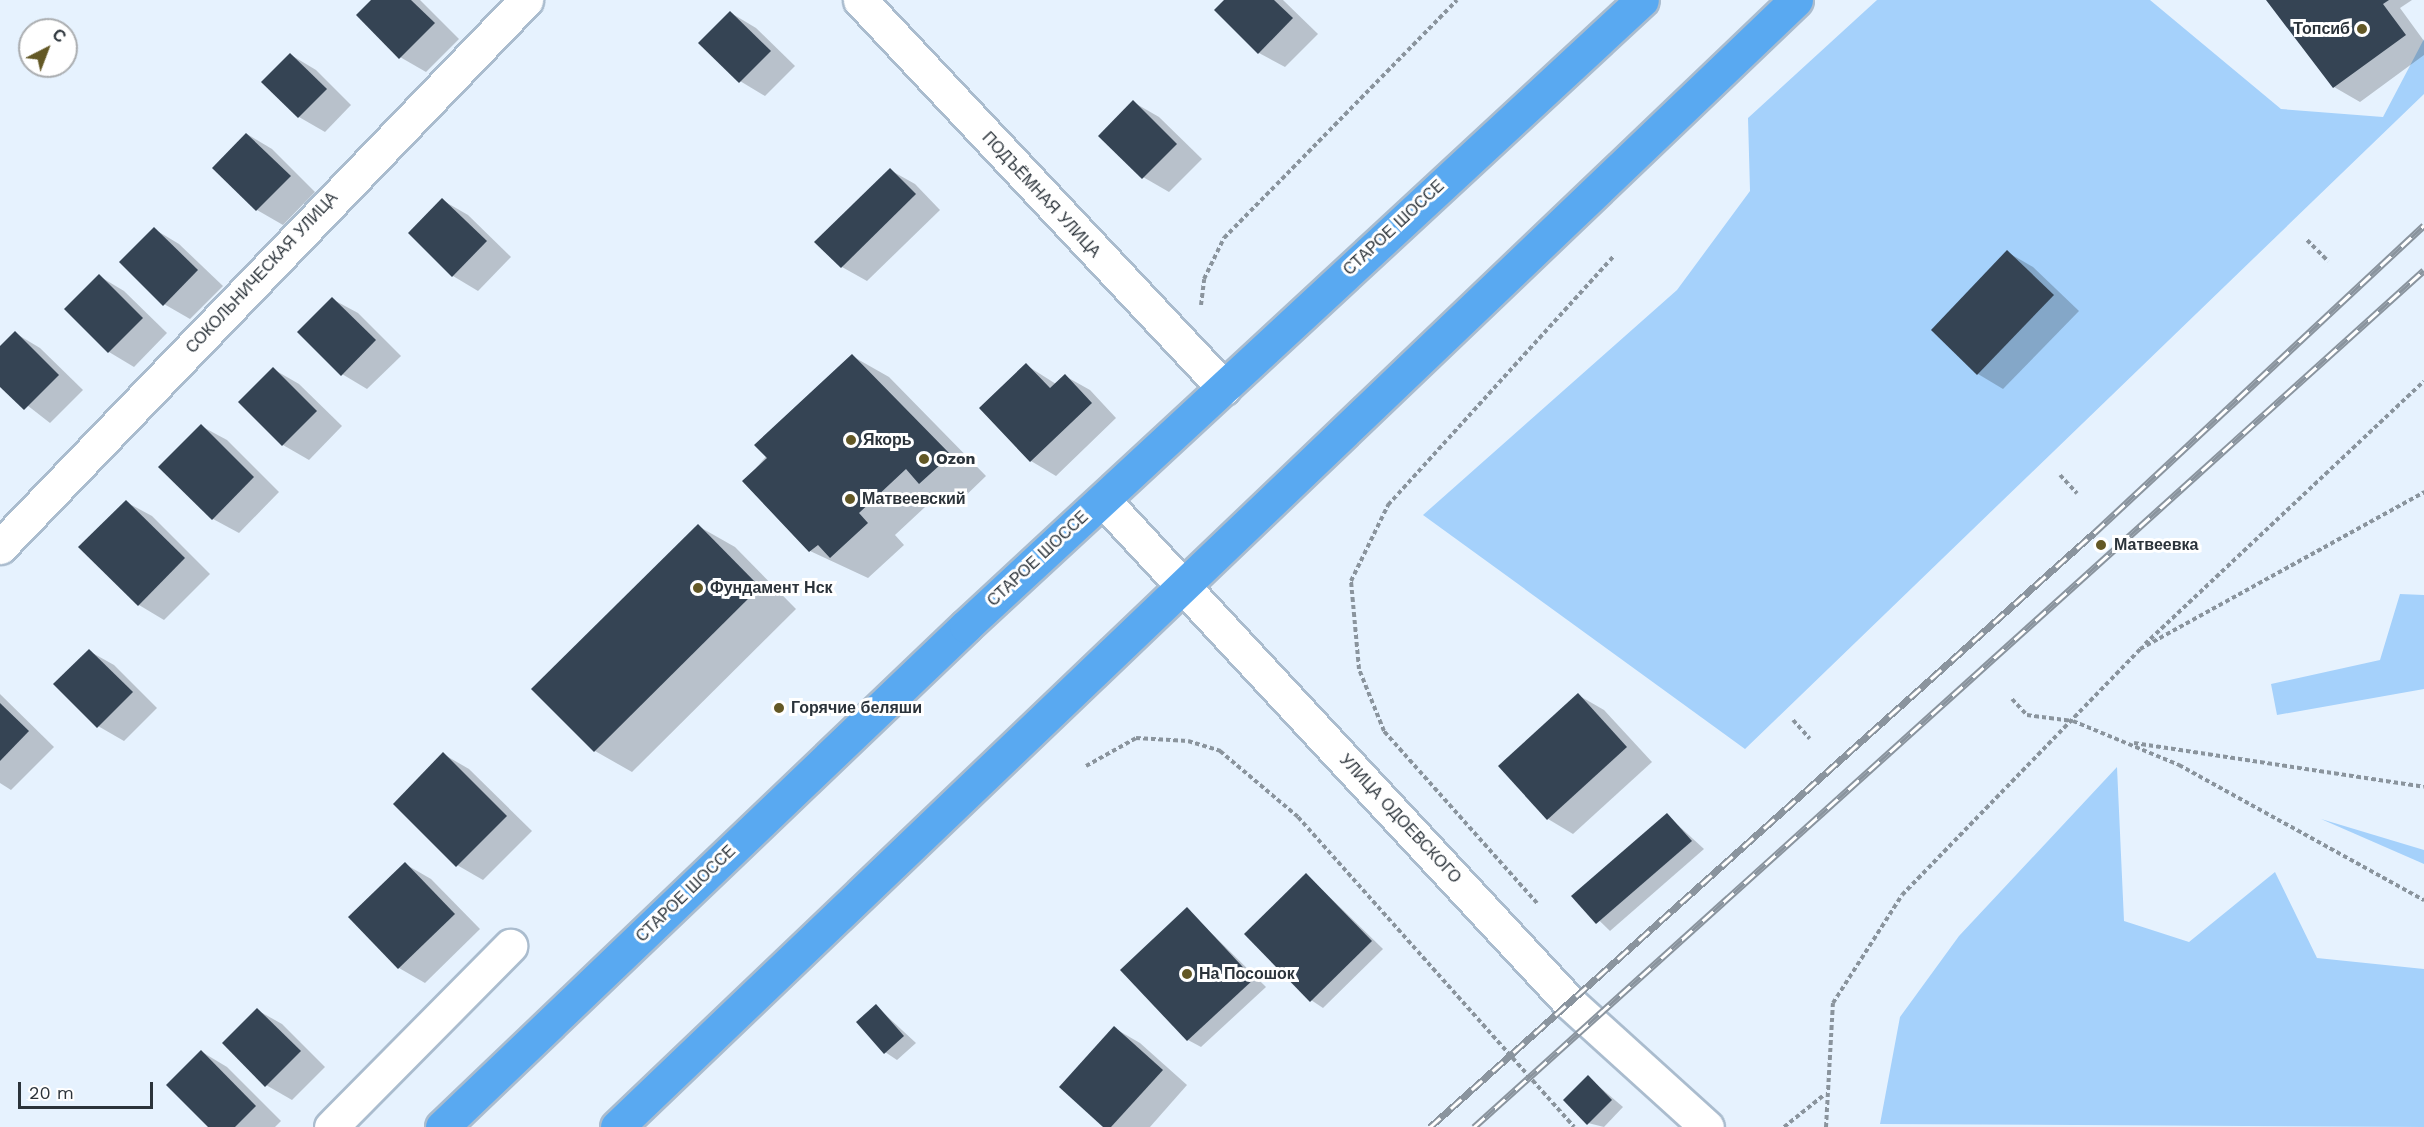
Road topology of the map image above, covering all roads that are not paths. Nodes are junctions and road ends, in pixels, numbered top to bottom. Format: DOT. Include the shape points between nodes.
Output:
graph roads {
  1 [pos="526,0"];
  2 [pos="860,0"];
  3 [pos="1642,0"];
  4 [pos="1796,0"];
  5 [pos="1224,388"];
  6 [pos="1102,500"];
  7 [pos="0,547"];
  8 [pos="1186,587"];
  9 [pos="510,946"];
  10 [pos="331,1127"];
  11 [pos="442,1127"];
  12 [pos="617,1127"];
  13 [pos="1707,1127"];
  1 -- 7 [label="street, СОКОЛЬНИЧЕСКАЯ УЛИЦА"];
  2 -- 5 [label="street, ПОДЪЁМНАЯ УЛИЦА"];
  3 -- 5 [label="highway, СТАРОЕ ШОССЕ"];
  4 -- 8 [label="highway"];
  5 -- 6 [label="highway, СТАРОЕ ШОССЕ"];
  6 -- 8 [label="street, УЛИЦА ОДОЕВСКОГО"];
  6 -- 11 [label="highway, СТАРОЕ ШОССЕ"];
  8 -- 12 [label="highway"];
  8 -- 13 [label="street, УЛИЦА ОДОЕВСКОГО" via="1569,1002"];
  9 -- 10 [label="street"];
}
